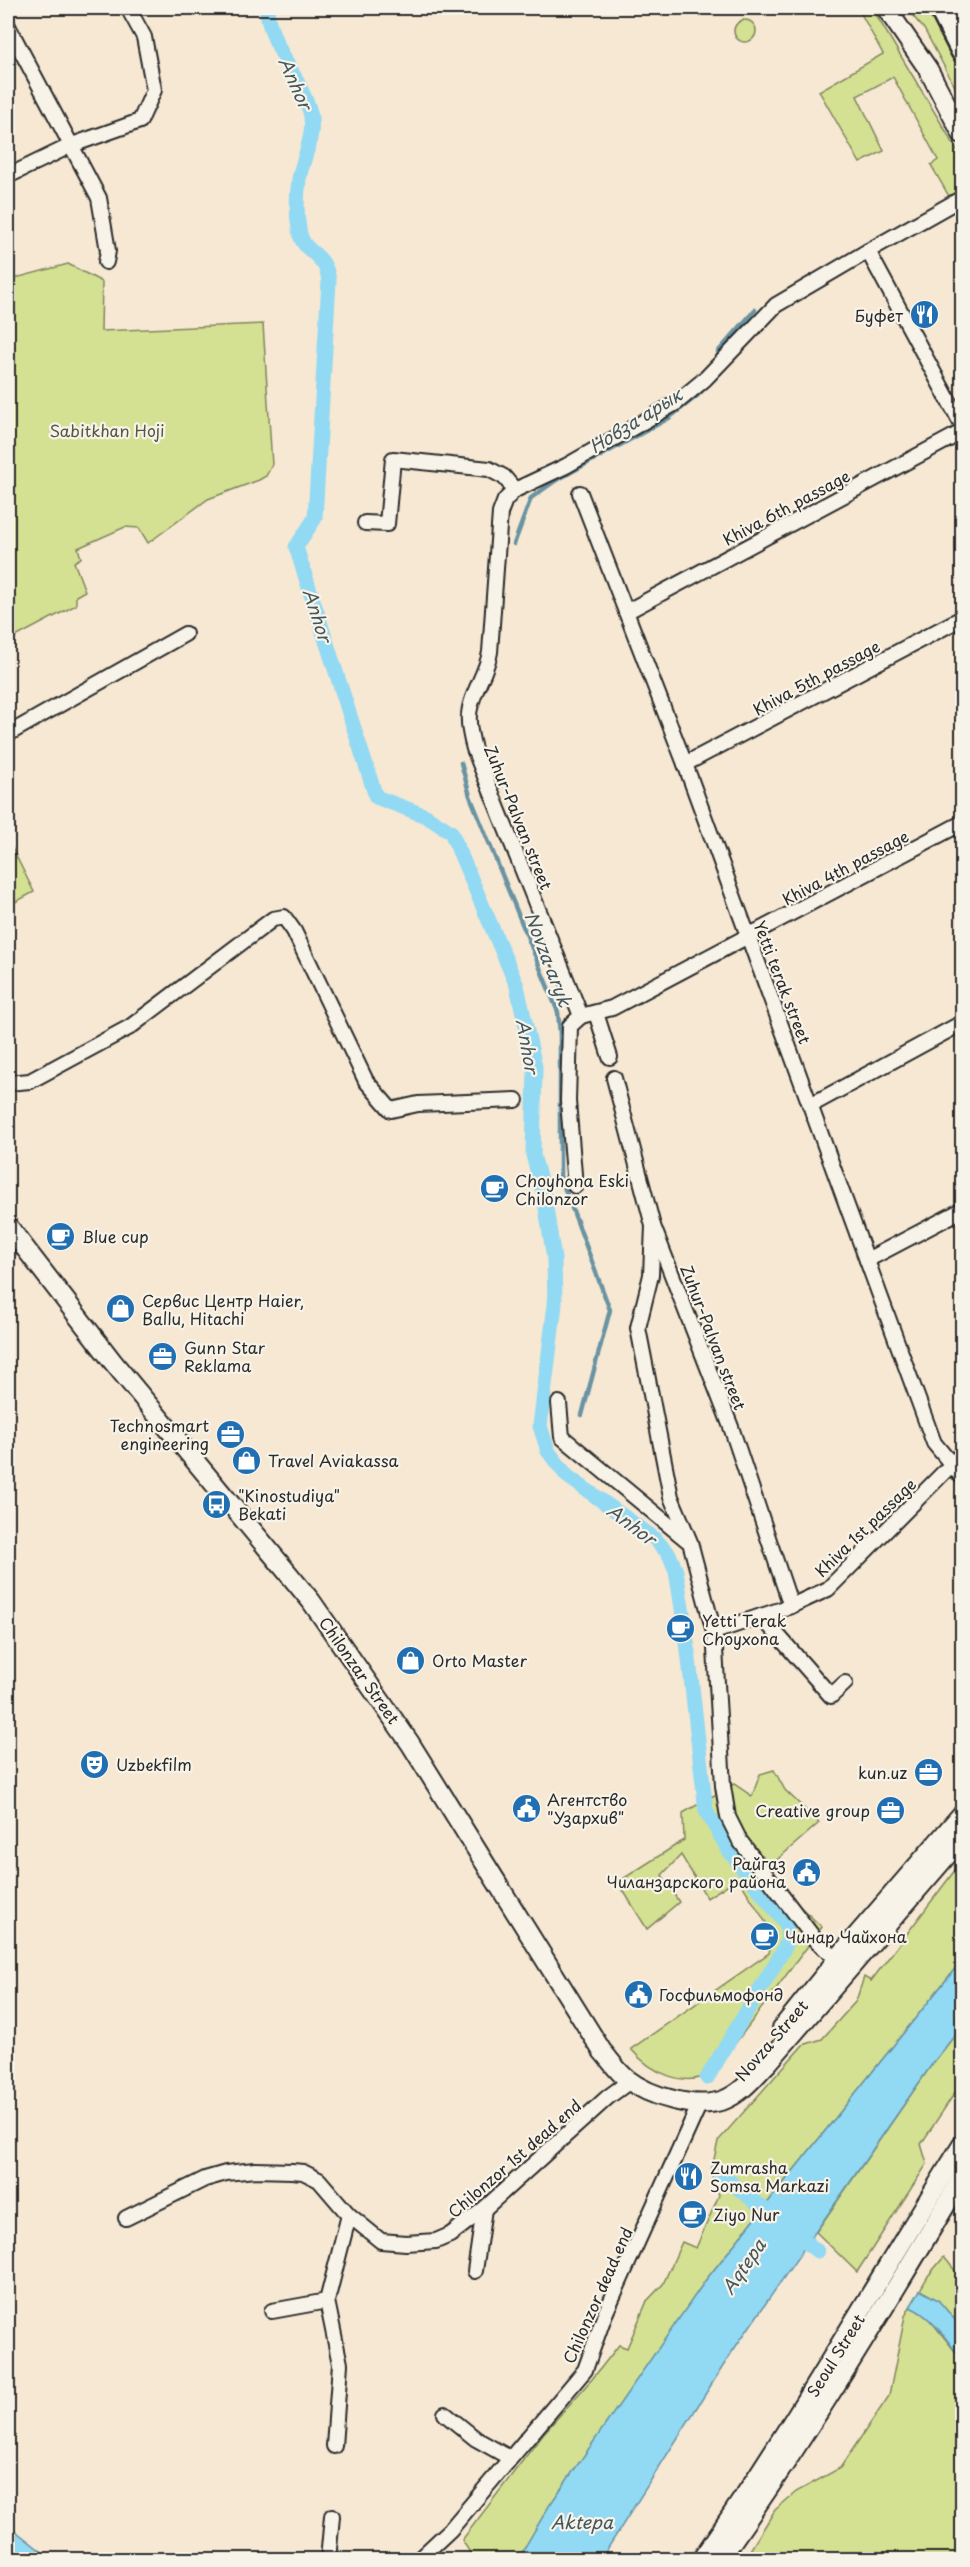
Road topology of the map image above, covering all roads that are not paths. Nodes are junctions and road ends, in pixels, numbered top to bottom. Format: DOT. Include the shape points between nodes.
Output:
graph roads {
  1 [pos="128,8"];
  2 [pos="886,8"];
  3 [pos="940,8"];
  4 [pos="8,26"];
  5 [pos="963,51"];
  6 [pos="963,134"];
  7 [pos="72,145"];
  8 [pos="8,176"];
  9 [pos="963,198"];
  10 [pos="868,251"];
  11 [pos="106,262"];
  12 [pos="963,425"];
  13 [pos="963,432"];
  14 [pos="515,490"];
  15 [pos="580,494"];
  16 [pos="365,523"];
  17 [pos="626,612"];
  18 [pos="963,618"];
  19 [pos="185,634"];
  20 [pos="8,734"];
  21 [pos="686,764"];
  22 [pos="963,823"];
  23 [pos="748,938"];
  24 [pos="596,1013"];
  25 [pos="581,1016"];
  26 [pos="963,1023"];
  27 [pos="610,1057"];
  28 [pos="614,1078"];
  29 [pos="8,1083"];
  30 [pos="516,1100"];
  31 [pos="811,1105"];
  32 [pos="575,1186"];
  33 [pos="963,1210"];
  34 [pos="8,1226"];
  35 [pos="652,1226"];
  36 [pos="867,1260"];
  37 [pos="559,1403"];
  38 [pos="963,1454"];
  39 [pos="952,1465"];
  40 [pos="963,1477"];
  41 [pos="690,1542"];
  42 [pos="790,1606"];
  43 [pos="761,1616"];
  44 [pos="714,1632"];
  45 [pos="845,1683"];
  46 [pos="963,1814"];
  47 [pos="963,1838"];
  48 [pos="842,1964"];
  49 [pos="630,2081"];
  50 [pos="700,2103"];
  51 [pos="963,2145"];
  52 [pos="963,2178"];
  53 [pos="484,2209"];
  54 [pos="350,2215"];
  55 [pos="126,2218"];
  56 [pos="475,2271"];
  57 [pos="894,2275"];
  58 [pos="881,2296"];
  59 [pos="327,2301"];
  60 [pos="272,2311"];
  61 [pos="445,2414"];
  62 [pos="334,2446"];
  63 [pos="510,2458"];
  64 [pos="332,2516"];
  65 [pos="328,2559"];
  66 [pos="418,2559"];
  67 [pos="700,2559"];
  68 [pos="719,2559"];
  1 -- 7 [label="street" via="144,37 154,90 140,121"];
  2 -- 6 [label="main road" via="928,69"];
  3 -- 5 [label="main road"];
  4 -- 7 [label="street"];
  7 -- 8 [label="street"];
  7 -- 11 [label="street" via="99,198 108,251"];
  9 -- 10 [label="street"];
  10 -- 12 [label="street"];
  10 -- 14 [label="street" via="776,305 694,390 658,415"];
  13 -- 17 [label="street, Khiva 6th passage"];
  14 -- 16 [label="street" via="504,477 489,469 393,459 387,524"];
  14 -- 25 [label="street, Zuhur-Palvan street" via="500,513 490,652 468,714 469,725 474,749"];
  15 -- 17 [label="street, Yetti terak street"];
  17 -- 21 [label="street, Yetti terak street"];
  18 -- 21 [label="street, Khiva 5th passage"];
  19 -- 20 [label="street"];
  21 -- 23 [label="street, Yetti terak street"];
  22 -- 23 [label="street, Khiva 4th passage"];
  23 -- 24 [label="street, Khiva 4th passage"];
  23 -- 31 [label="street, Yetti terak street"];
  24 -- 25 [label="street, Khiva 4th passage"];
  24 -- 27 [label="street"];
  25 -- 32 [label="street" via="570,1026 566,1101"];
  26 -- 31 [label="street"];
  28 -- 35 [label="street, Zuhur-Palvan street"];
  29 -- 30 [label="street" via="30,1081 130,1027 273,919 284,917 366,1081 391,1110 418,1104"];
  31 -- 36 [label="street, Yetti terak street"];
  33 -- 36 [label="street"];
  34 -- 49 [label="main road, Chilonzar Street" via="113,1362 311,1601 410,1743 602,2051"];
  35 -- 41 [label="street" via="651,1275 638,1328 671,1497"];
  35 -- 42 [label="street, Zuhur-Palvan street" via="731,1427"];
  36 -- 39 [label="street, Yetti terak street" via="934,1443"];
  37 -- 41 [label="street" via="562,1437"];
  38 -- 39 [label="street, Khiva 1st passage"];
  39 -- 40 [label="street, Yetti terak street"];
  39 -- 42 [label="street, Khiva 1st passage" via="828,1589"];
  41 -- 44 [label="street"];
  42 -- 43 [label="street, Khiva 1st passage"];
  43 -- 44 [label="street, Khiva 1st passage"];
  43 -- 45 [label="street" via="831,1696"];
  44 -- 48 [label="street" via="728,1817 740,1841 810,1933"];
  46 -- 48 [label="main road, Novza Street"];
  47 -- 48 [label="main road, Novza Street"];
  48 -- 50 [label="main road, Novza Street" via="753,2079 723,2100"];
  49 -- 50 [label="main road, Chilonzar Street" via="663,2096"];
  49 -- 53 [label="street, Chilonzor 1st dead end"];
  50 -- 63 [label="street, Chilonzor dead end" via="605,2314 585,2370"];
  51 -- 57 [label="main road, Seoul Street"];
  52 -- 57 [label="main road, Seoul Street"];
  53 -- 54 [label="street, Chilonzor 1st dead end" via="450,2235 412,2243 381,2241"];
  53 -- 56 [label="street"];
  54 -- 55 [label="street, Chilonzor 1st dead end" via="319,2180 303,2172 278,2170 205,2179"];
  54 -- 59 [label="street"];
  57 -- 58 [label="main road, Seoul Street"];
  58 -- 67 [label="main road, Seoul Street"];
  58 -- 68 [label="main road, Seoul Street" via="844,2374"];
  59 -- 60 [label="street"];
  59 -- 62 [label="street" via="340,2364"];
  61 -- 63 [label="street" via="476,2439"];
  63 -- 66 [label="street, Chilonzor dead end" via="450,2530"];
  64 -- 65 [label="street"];
}
